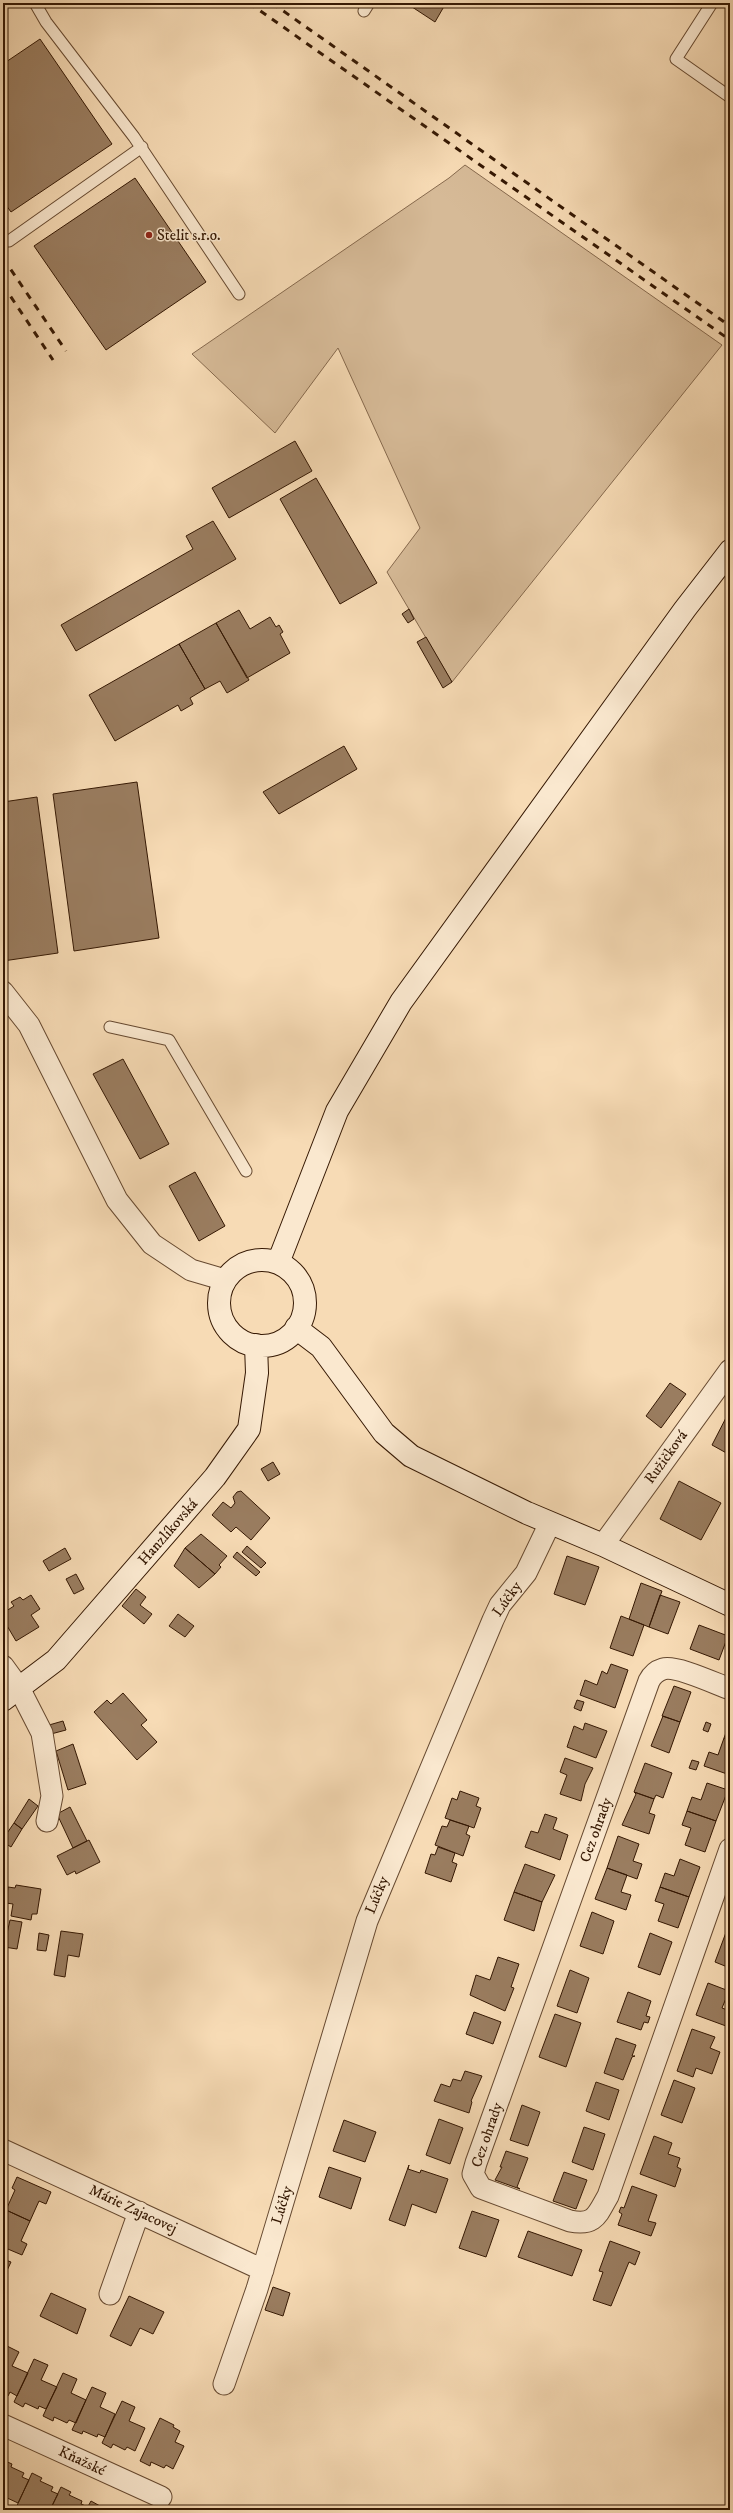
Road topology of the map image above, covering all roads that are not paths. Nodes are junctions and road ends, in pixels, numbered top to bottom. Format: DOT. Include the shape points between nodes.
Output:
graph roads {
  1 [pos="35,3"];
  2 [pos="712,3"];
  3 [pos="730,97"];
  4 [pos="142,147"];
  5 [pos="9,241"];
  6 [pos="239,294"];
  7 [pos="730,551"];
  8 [pos="3,992"];
  9 [pos="110,1027"];
  10 [pos="246,1171"];
  11 [pos="278,1263"];
  12 [pos="225,1280"];
  13 [pos="296,1328"];
  14 [pos="256,1345"];
  15 [pos="730,1370"];
  16 [pos="550,1524"];
  17 [pos="603,1545"];
  18 [pos="730,1605"];
  19 [pos="3,1666"];
  20 [pos="730,1688"];
  21 [pos="11,1694"];
  22 [pos="48,1821"];
  23 [pos="730,1849"];
  24 [pos="4,2152"];
  25 [pos="140,2212"];
  26 [pos="260,2279"];
  27 [pos="110,2294"];
  28 [pos="224,2384"];
  29 [pos="3,2425"];
  30 [pos="161,2497"];
  1 -- 4 [label="lane" via="46,22"];
  2 -- 3 [label="lane" via="676,59"];
  4 -- 5 [label="lane"];
  4 -- 6 [label="lane"];
  7 -- 11 [label="street" via="685,609 401,1002 337,1111"];
  8 -- 12 [label="street" via="29,1025 117,1200 152,1244 192,1270"];
  9 -- 10 [label="lane" via="169,1040"];
  11 -- 12 [label="street" via="267,1260 249,1262 233,1270"];
  11 -- 13 [label="street" via="298,1279 303,1291 303,1310"];
  12 -- 14 [label="street" via="219,1303 226,1326 245,1342"];
  13 -- 14 [label="street" via="283,1340 274,1344"];
  13 -- 16 [label="street" via="321,1347 384,1433 411,1456"];
  14 -- 21 [label="street, Hanzlíkovská" via="257,1373 249,1429 245,1435 215,1477 56,1660"];
  15 -- 17 [label="street, Ružičková"];
  16 -- 17 [label="street"];
  16 -- 26 [label="street, Lúčky" via="526,1573 500,1605 492,1620 373,1906"];
  17 -- 18 [label="street"];
  19 -- 21 [label="street"];
  20 -- 23 [label="street, Cez ohrady" via="664,1668 653,1674 649,1681 476,2163 473,2174 481,2188 570,2221 584,2224 596,2218 608,2196"];
  21 -- 22 [label="street" via="42,1733 52,1796"];
  24 -- 25 [label="street, Márie Zajacovej"];
  25 -- 26 [label="street, Márie Zajacovej"];
  25 -- 27 [label="street"];
  26 -- 28 [label="street, Lúčky"];
  29 -- 30 [label="street, Kňažské"];
}
